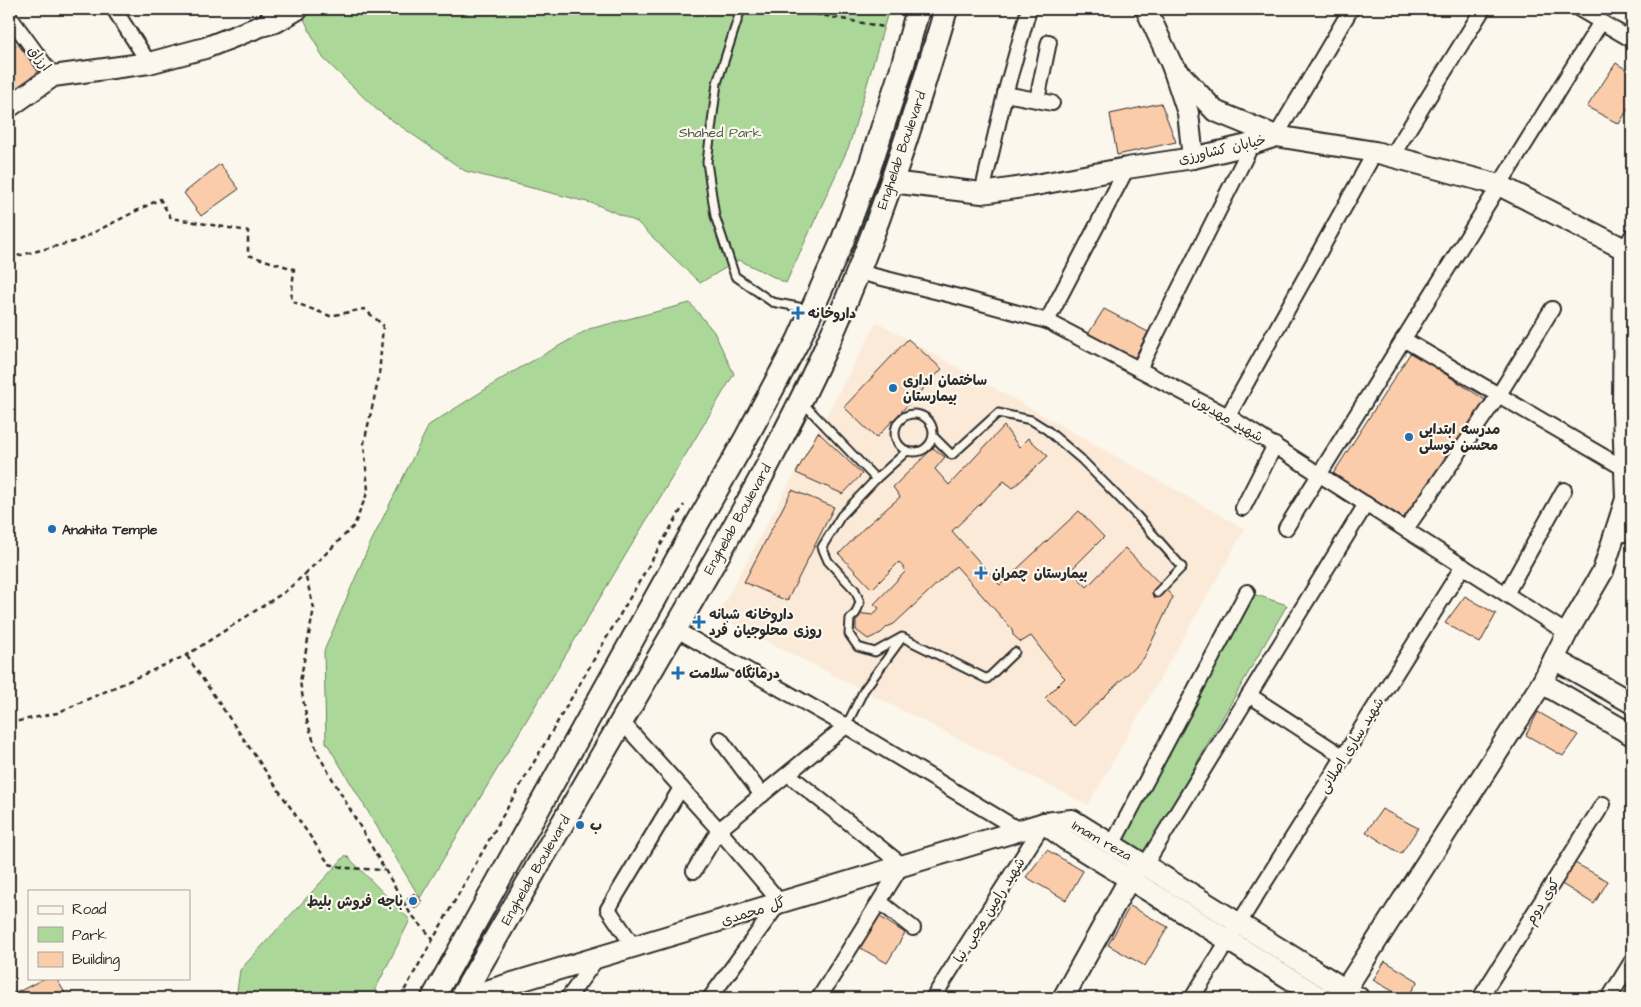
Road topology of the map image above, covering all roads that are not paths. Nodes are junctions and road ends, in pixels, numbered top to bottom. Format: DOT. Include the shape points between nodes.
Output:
graph roads {
  1 [pos="116,9"];
  2 [pos="298,9"];
  3 [pos="741,9"];
  4 [pos="918,9"];
  5 [pos="946,9"];
  6 [pos="1029,9"];
  7 [pos="1146,9"];
  8 [pos="1352,9"];
  9 [pos="1484,9"];
  10 [pos="1579,9"];
  11 [pos="272,15"];
  12 [pos="9,16"];
  13 [pos="1601,22"];
  14 [pos="1632,40"];
  15 [pos="1049,42"];
  16 [pos="149,63"];
  17 [pos="1172,65"];
  18 [pos="53,76"];
  19 [pos="1005,94"];
  20 [pos="1037,100"];
  21 [pos="1052,103"];
  22 [pos="9,107"];
  23 [pos="1276,136"];
  24 [pos="1252,144"];
  25 [pos="1383,154"];
  26 [pos="1193,158"];
  27 [pos="1126,168"];
  28 [pos="891,182"];
  29 [pos="1499,185"];
  30 [pos="982,193"];
  31 [pos="1630,246"];
  32 [pos="858,272"];
  33 [pos="1552,309"];
  34 [pos="812,310"];
  35 [pos="1047,321"];
  36 [pos="1403,339"];
  37 [pos="1140,369"];
  38 [pos="1498,396"];
  39 [pos="800,400"];
  40 [pos="1628,405"];
  41 [pos="1228,416"];
  42 [pos="934,437"];
  43 [pos="1275,445"];
  44 [pos="907,451"];
  45 [pos="1625,469"];
  46 [pos="1320,474"];
  47 [pos="876,479"];
  48 [pos="1564,490"];
  49 [pos="1366,504"];
  50 [pos="1243,508"];
  51 [pos="1286,528"];
  52 [pos="1406,530"];
  53 [pos="1623,534"];
  54 [pos="1463,566"];
  55 [pos="1247,592"];
  56 [pos="1157,593"];
  57 [pos="1506,594"];
  58 [pos="675,629"];
  59 [pos="1567,633"];
  60 [pos="902,637"];
  61 [pos="1015,652"];
  62 [pos="1554,659"];
  63 [pos="1542,683"];
  64 [pos="1249,695"];
  65 [pos="1632,703"];
  66 [pos="622,722"];
  67 [pos="846,726"];
  68 [pos="1632,735"];
  69 [pos="720,739"];
  70 [pos="1344,756"];
  71 [pos="788,774"];
  72 [pos="681,788"];
  73 [pos="762,795"];
  74 [pos="1603,804"];
  75 [pos="1044,823"];
  76 [pos="719,830"];
  77 [pos="1019,830"];
  78 [pos="1112,845"];
  79 [pos="1142,863"];
  80 [pos="902,865"];
  81 [pos="694,871"];
  82 [pos="1129,879"];
  83 [pos="780,902"];
  84 [pos="880,902"];
  85 [pos="1239,924"];
  86 [pos="913,928"];
  87 [pos="1228,941"];
  88 [pos="634,946"];
  89 [pos="598,958"];
  90 [pos="1632,961"];
  91 [pos="1352,994"];
  92 [pos="433,998"];
  93 [pos="462,998"];
  94 [pos="568,998"];
  95 [pos="710,998"];
  96 [pos="819,998"];
  97 [pos="933,998"];
  98 [pos="1063,998"];
  99 [pos="1192,998"];
  100 [pos="1321,998"];
  101 [pos="1480,998"];
  102 [pos="1609,998"];
  1 -- 16 [label="street"];
  2 -- 11 [label="street"];
  3 -- 34 [label="lane" via="717,84 707,162 715,216 735,276 772,302"];
  4 -- 34 [label="main road, Enghelab Boulevard" via="867,175"];
  5 -- 28 [label="main road, Enghelab Boulevard"];
  6 -- 19 [label="street"];
  7 -- 17 [label="street"];
  8 -- 23 [label="street"];
  9 -- 25 [label="street"];
  10 -- 13 [label="street"];
  11 -- 16 [label="street" via="261,26 205,48"];
  12 -- 18 [label="street, ارزاق"];
  13 -- 14 [label="street"];
  13 -- 29 [label="street"];
  15 -- 20 [label="street"];
  16 -- 18 [label="street"];
  17 -- 23 [label="street" via="1215,111"];
  17 -- 26 [label="street" via="1188,113"];
  18 -- 22 [label="street"];
  19 -- 20 [label="street"];
  19 -- 30 [label="street"];
  20 -- 21 [label="street"];
  23 -- 24 [label="street, خیابان کشاورزی"];
  23 -- 25 [label="street, خیابان کشاورزی"];
  24 -- 26 [label="street, خیابان کشاورزی"];
  24 -- 37 [label="street"];
  25 -- 29 [label="street, خیابان کشاورزی"];
  25 -- 41 [label="street"];
  26 -- 27 [label="street, خیابان کشاورزی"];
  27 -- 30 [label="street, خیابان کشاورزی"];
  27 -- 35 [label="street"];
  28 -- 30 [label="street, خیابان کشاورزی"];
  28 -- 32 [label="main road, Enghelab Boulevard"];
  29 -- 31 [label="street, خیابان کشاورزی"];
  29 -- 36 [label="street"];
  31 -- 40 [label="street"];
  32 -- 35 [label="street, شهید مهدیون"];
  32 -- 39 [label="main road, Enghelab Boulevard"];
  33 -- 38 [label="street"];
  34 -- 92 [label="main road, Enghelab Boulevard" via="746,438"];
  35 -- 37 [label="street, شهید مهدیون"];
  36 -- 38 [label="street"];
  36 -- 46 [label="street"];
  37 -- 41 [label="street, شهید مهدیون"];
  38 -- 45 [label="street"];
  38 -- 52 [label="street"];
  39 -- 47 [label="lane"];
  39 -- 58 [label="main road, Enghelab Boulevard" via="751,496"];
  40 -- 45 [label="street"];
  41 -- 43 [label="street, شهید مهدیون"];
  42 -- 44 [label="lane" via="926,448"];
  42 -- 44 [label="lane" via="932,424 923,415 904,416 896,425 896,438"];
  42 -- 56 [label="lane" via="952,455 998,413 1031,420 1047,430 1081,458 1182,567"];
  43 -- 46 [label="street, شهید مهدیون"];
  43 -- 50 [label="street"];
  44 -- 47 [label="lane"];
  45 -- 53 [label="street"];
  46 -- 49 [label="street, شهید مهدیون"];
  46 -- 51 [label="street"];
  47 -- 60 [label="lane" via="841,516 822,547 828,561 855,590 860,602 850,619 849,634 858,646 875,652"];
  48 -- 57 [label="street"];
  49 -- 52 [label="street, شهید مهدیون"];
  49 -- 64 [label="street"];
  52 -- 54 [label="street, شهید مهدیون"];
  53 -- 59 [label="street"];
  54 -- 57 [label="street, شهید مهدیون"];
  54 -- 70 [label="street, شهید ساری اصلانی"];
  55 -- 78 [label="street"];
  57 -- 59 [label="street, شهید مهدیون"];
  58 -- 66 [label="main road, Enghelab Boulevard"];
  58 -- 67 [label="street"];
  59 -- 62 [label="street"];
  60 -- 61 [label="lane" via="986,679"];
  60 -- 67 [label="lane" via="864,690"];
  62 -- 63 [label="street"];
  62 -- 65 [label="street"];
  63 -- 68 [label="street"];
  63 -- 91 [label="street"];
  64 -- 70 [label="street"];
  64 -- 79 [label="street"];
  66 -- 72 [label="street"];
  66 -- 93 [label="main road, Enghelab Boulevard"];
  67 -- 71 [label="street"];
  67 -- 77 [label="street"];
  69 -- 73 [label="street"];
  70 -- 85 [label="street, شهید ساری اصلانی"];
  71 -- 73 [label="street"];
  71 -- 80 [label="street"];
  72 -- 76 [label="street"];
  72 -- 88 [label="street" via="608,909"];
  73 -- 76 [label="street"];
  74 -- 101 [label="street, کوی دوم"];
  75 -- 77 [label="street, گل محمدی"];
  75 -- 78 [label="street, Imam reza" via="1072,820"];
  75 -- 82 [label="street, Imam reza"];
  75 -- 97 [label="street, شهید رامین محبی نیا"];
  76 -- 81 [label="street"];
  76 -- 83 [label="street"];
  77 -- 80 [label="street, گل محمدی"];
  78 -- 79 [label="street, Imam reza"];
  79 -- 82 [label="street"];
  79 -- 85 [label="street, Imam reza"];
  80 -- 83 [label="street, گل محمدی"];
  80 -- 84 [label="street"];
  82 -- 87 [label="street, Imam reza"];
  82 -- 98 [label="street"];
  83 -- 88 [label="street, گل محمدی"];
  83 -- 95 [label="street"];
  84 -- 86 [label="street"];
  84 -- 96 [label="street"];
  85 -- 87 [label="street, شهید ساری اصلانی"];
  85 -- 91 [label="street, Imam reza"];
  87 -- 99 [label="street, شهید ساری اصلانی"];
  87 -- 100 [label="street, Imam reza"];
  88 -- 89 [label="street, گل محمدی"];
  89 -- 93 [label="street, گل محمدی"];
  89 -- 94 [label="street"];
  90 -- 102 [label="street"];
}
